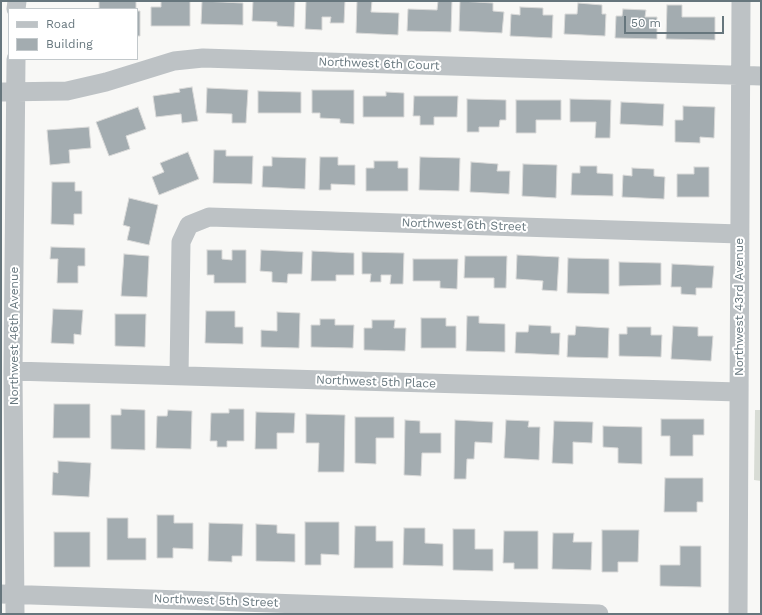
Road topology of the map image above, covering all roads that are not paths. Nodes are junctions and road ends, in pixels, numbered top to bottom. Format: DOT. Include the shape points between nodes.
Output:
graph roads {
  1 [pos="741,1"];
  2 [pos="16,60"];
  3 [pos="740,76"];
  4 [pos="761,76"];
  5 [pos="9,92"];
  6 [pos="740,234"];
  7 [pos="13,371"];
  8 [pos="179,376"];
  9 [pos="739,392"];
  10 [pos="8,594"];
  11 [pos="196,607"];
  12 [pos="378,610"];
  13 [pos="562,613"];
  14 [pos="15,614"];
  15 [pos="599,614"];
  16 [pos="738,614"];
  1 -- 3 [label="street, Northwest 43rd Avenue"];
  2 -- 5 [label="street, Northwest 46th Avenue"];
  3 -- 4 [label="street, Northwest 6th Court"];
  3 -- 5 [label="street, Northwest 6th Court" via="203,58 174,61 67,91"];
  3 -- 6 [label="street, Northwest 43rd Avenue"];
  5 -- 7 [label="street, Northwest 46th Avenue"];
  6 -- 8 [label="street, Northwest 6th Street" via="209,217 189,225 181,242"];
  6 -- 9 [label="street, Northwest 43rd Avenue"];
  7 -- 8 [label="street, Northwest 5th Place"];
  7 -- 10 [label="street, Northwest 46th Avenue"];
  8 -- 9 [label="street, Northwest 5th Place"];
  9 -- 16 [label="street, Northwest 43rd Avenue"];
  10 -- 11 [label="street, Northwest 5th Street"];
  10 -- 14 [label="street, Northwest 46th Avenue"];
  11 -- 12 [label="street, Northwest 5th Street"];
  12 -- 13 [label="street, Northwest 5th Street"];
  13 -- 15 [label="street, Northwest 5th Street"];
}
